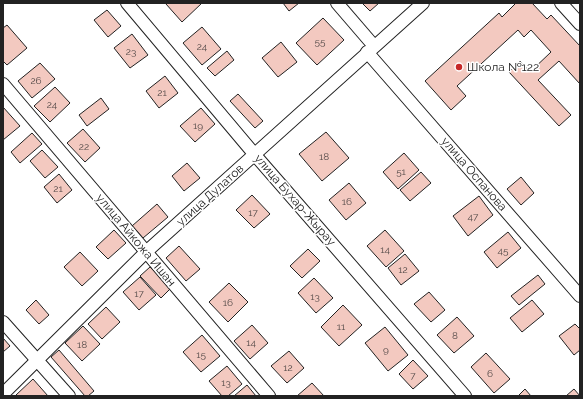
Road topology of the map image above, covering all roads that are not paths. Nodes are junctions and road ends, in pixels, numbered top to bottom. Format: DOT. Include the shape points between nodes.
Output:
graph roads {
  1 [pos="128,3"];
  2 [pos="337,3"];
  3 [pos="423,3"];
  4 [pos="561,3"];
  5 [pos="580,24"];
  6 [pos="371,49"];
  7 [pos="3,84"];
  8 [pos="256,155"];
  9 [pos="146,252"];
  10 [pos="580,296"];
  11 [pos="3,322"];
  12 [pos="37,359"];
  13 [pos="3,394"];
  14 [pos="69,396"];
  15 [pos="269,396"];
  16 [pos="465,396"];
  1 -- 8 [label="street, улица Бухар-Жырау"];
  2 -- 6 [label="street, улица Оспанова"];
  3 -- 6 [label="street, улица Дулатов"];
  4 -- 5 [label="street"];
  6 -- 8 [label="street, улица Дулатов"];
  6 -- 10 [label="street, улица Оспанова"];
  7 -- 9 [label="street, улица Айкожа Ишан"];
  8 -- 9 [label="street, улица Дулатов"];
  8 -- 16 [label="street, улица Бухар-Жырау"];
  9 -- 12 [label="street, улица Дулатов"];
  9 -- 15 [label="street, улица Айкожа Ишан"];
  11 -- 12 [label="street"];
  12 -- 13 [label="street, улица Дулатов"];
  12 -- 14 [label="street"];
}
